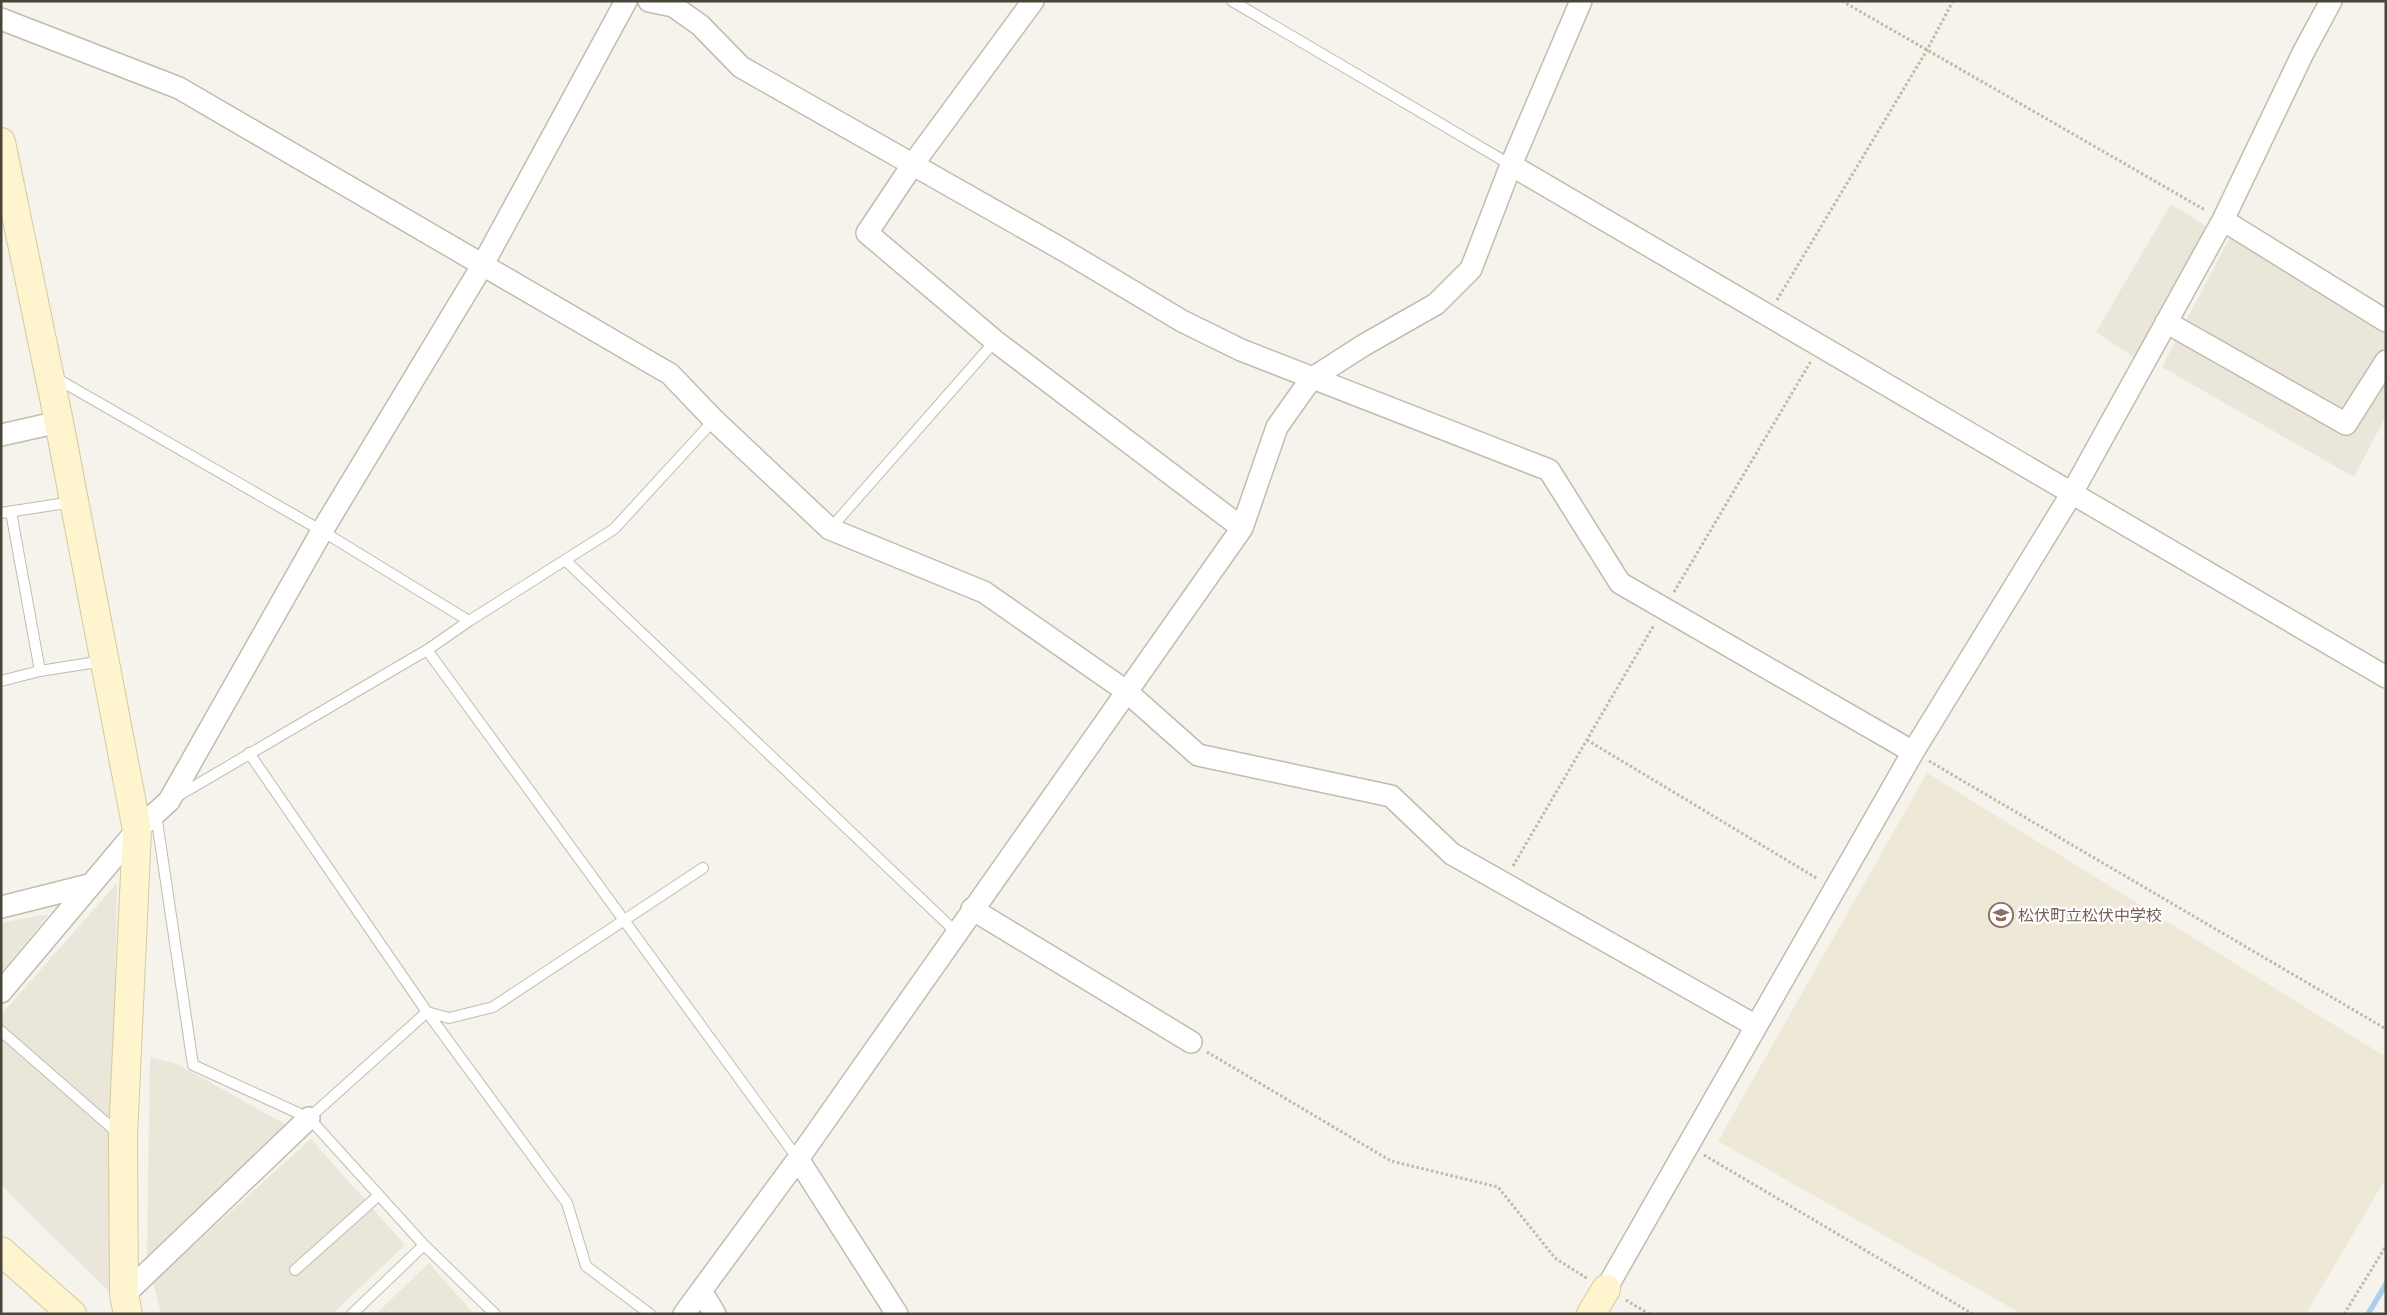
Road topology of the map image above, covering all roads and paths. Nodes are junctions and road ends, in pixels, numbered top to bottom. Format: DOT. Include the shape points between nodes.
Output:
graph roads {
  1 [pos="626,1"];
  2 [pos="649,1"];
  3 [pos="1033,1"];
  4 [pos="1232,1"];
  5 [pos="1581,1"];
  6 [pos="1842,1"];
  7 [pos="1953,1"];
  8 [pos="2331,1"];
  9 [pos="1,19"];
  10 [pos="1927,50"];
  11 [pos="1,142"];
  12 [pos="913,164"];
  13 [pos="1511,165"];
  14 [pos="2222,220"];
  15 [pos="482,266"];
  16 [pos="1768,315"];
  17 [pos="2386,321"];
  18 [pos="2166,322"];
  19 [pos="995,341"];
  20 [pos="2386,361"];
  21 [pos="49,374"];
  22 [pos="1311,379"];
  23 [pos="714,420"];
  24 [pos="59,422"];
  25 [pos="1,435"];
  26 [pos="2072,493"];
  27 [pos="74,502"];
  28 [pos="6,512"];
  29 [pos="1242,528"];
  30 [pos="830,529"];
  31 [pos="322,531"];
  32 [pos="565,560"];
  33 [pos="469,621"];
  34 [pos="427,650"];
  35 [pos="103,661"];
  36 [pos="40,671"];
  37 [pos="2386,677"];
  38 [pos="1,681"];
  39 [pos="1126,691"];
  40 [pos="1587,740"];
  41 [pos="1913,752"];
  42 [pos="249,753"];
  43 [pos="154,815"];
  44 [pos="703,868"];
  45 [pos="89,885"];
  46 [pos="1834,889"];
  47 [pos="1,908"];
  48 [pos="972,909"];
  49 [pos="624,920"];
  50 [pos="956,932"];
  51 [pos="1,992"];
  52 [pos="427,1012"];
  53 [pos="1756,1026"];
  54 [pos="2386,1029"];
  55 [pos="1,1031"];
  56 [pos="1191,1042"];
  57 [pos="309,1118"];
  58 [pos="123,1137"];
  59 [pos="1687,1146"];
  60 [pos="798,1159"];
  61 [pos="379,1196"];
  62 [pos="424,1245"];
  63 [pos="2386,1246"];
  64 [pos="1,1251"];
  65 [pos="295,1270"];
  66 [pos="1606,1289"];
  67 [pos="701,1291"];
  68 [pos="126,1305"];
  69 [pos="355,1313"];
  70 [pos="72,1314"];
  71 [pos="495,1314"];
  72 [pos="650,1314"];
  73 [pos="684,1314"];
  74 [pos="715,1314"];
  75 [pos="897,1314"];
  76 [pos="1591,1314"];
  77 [pos="1973,1314"];
  78 [pos="2344,1314"];
  1 -- 15 [label="street"];
  2 -- 12 [label="street" via="673,6 700,25 741,67"];
  3 -- 12 [label="street"];
  4 -- 13 [label="lane"];
  5 -- 13 [label="street"];
  6 -- 10 [label="path"];
  7 -- 10 [label="path"];
  8 -- 14 [label="street"];
  9 -- 15 [label="street" via="179,88"];
  10 -- 14 [label="path"];
  10 -- 16 [label="path"];
  11 -- 21 [label="street"];
  12 -- 19 [label="street" via="867,233"];
  12 -- 22 [label="street" via="1182,321 1240,350"];
  13 -- 16 [label="street"];
  13 -- 22 [label="street" via="1471,269 1436,304"];
  14 -- 17 [label="street"];
  14 -- 18 [label="street"];
  15 -- 23 [label="street" via="670,374"];
  15 -- 31 [label="street"];
  16 -- 26 [label="street"];
  18 -- 20 [label="street" via="2346,424"];
  18 -- 26 [label="street"];
  19 -- 29 [label="street"];
  19 -- 30 [label="lane"];
  21 -- 24 [label="street"];
  21 -- 31 [label="lane"];
  22 -- 29 [label="street" via="1276,427"];
  22 -- 41 [label="street" via="1549,470 1620,583"];
  23 -- 30 [label="street"];
  23 -- 32 [label="lane" via="614,529"];
  24 -- 25 [label="street"];
  24 -- 27 [label="street"];
  26 -- 37 [label="street"];
  26 -- 41 [label="street"];
  27 -- 28 [label="lane"];
  27 -- 35 [label="street"];
  28 -- 36 [label="lane"];
  29 -- 39 [label="street"];
  30 -- 39 [label="street" via="984,592"];
  31 -- 33 [label="lane"];
  31 -- 43 [label="street"];
  32 -- 33 [label="lane"];
  32 -- 50 [label="lane"];
  33 -- 34 [label="lane"];
  34 -- 42 [label="lane"];
  34 -- 49 [label="lane"];
  35 -- 36 [label="lane"];
  35 -- 43 [label="street"];
  36 -- 38 [label="lane"];
  39 -- 48 [label="street"];
  39 -- 53 [label="street" via="1198,755 1391,796 1452,854"];
  40 -- 46 [label="path"];
  41 -- 46 [label="street"];
  41 -- 54 [label="path"];
  42 -- 43 [label="lane"];
  42 -- 52 [label="lane"];
  43 -- 45 [label="street"];
  43 -- 57 [label="lane" via="193,1065"];
  43 -- 58 [label="street"];
  44 -- 49 [label="lane"];
  45 -- 47 [label="street"];
  45 -- 51 [label="street"];
  46 -- 53 [label="street"];
  48 -- 50 [label="street"];
  48 -- 56 [label="street"];
  49 -- 52 [label="lane" via="494,1007 449,1018"];
  49 -- 60 [label="lane"];
  50 -- 60 [label="street"];
  52 -- 57 [label="lane"];
  52 -- 72 [label="lane" via="567,1203 586,1266"];
  53 -- 59 [label="street"];
  55 -- 58 [label="lane"];
  56 -- 66 [label="path" via="1391,1161 1498,1187 1555,1258"];
  57 -- 61 [label="lane"];
  57 -- 68 [label="street"];
  58 -- 68 [label="street"];
  59 -- 66 [label="street"];
  59 -- 77 [label="path"];
  60 -- 67 [label="street"];
  60 -- 75 [label="street"];
  61 -- 62 [label="lane"];
  61 -- 65 [label="lane"];
  62 -- 69 [label="lane"];
  62 -- 71 [label="lane"];
  63 -- 78 [label="path"];
  64 -- 70 [label="street"];
  66 -- 76 [label="street"];
  67 -- 73 [label="street"];
  67 -- 74 [label="street"];
}
